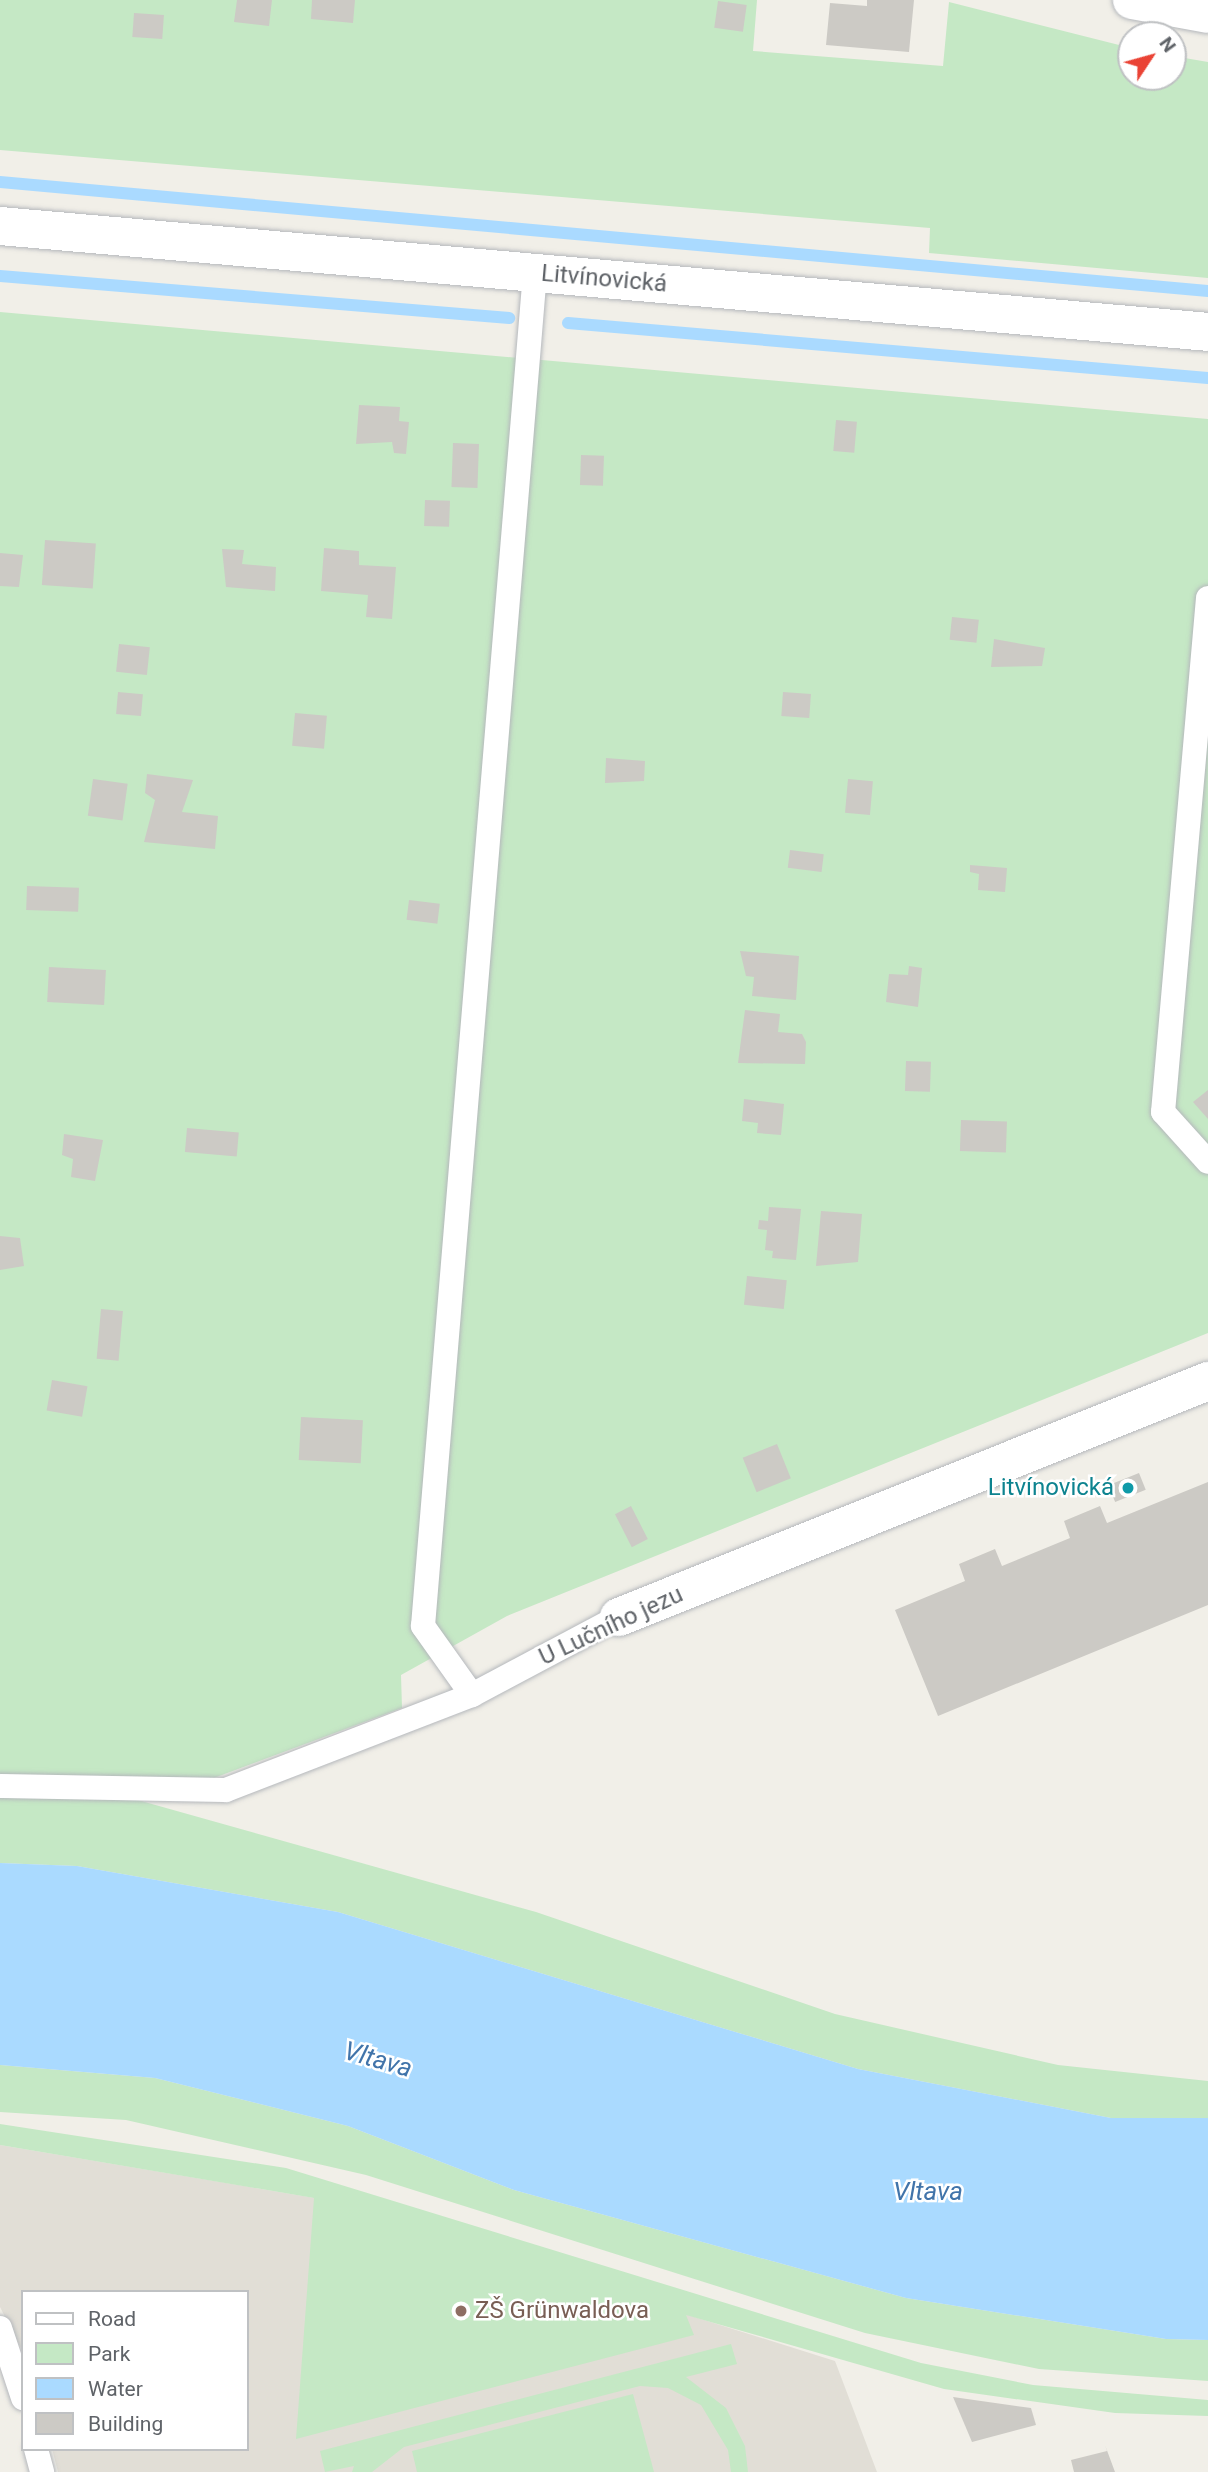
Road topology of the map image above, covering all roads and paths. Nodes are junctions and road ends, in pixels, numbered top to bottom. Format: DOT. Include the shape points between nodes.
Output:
graph roads {
  1 [pos="1132,0"];
  2 [pos="1208,14"];
  3 [pos="0,226"];
  4 [pos="535,273"];
  5 [pos="1208,331"];
  6 [pos="1208,598"];
  7 [pos="1208,1162"];
  8 [pos="1208,1381"];
  9 [pos="619,1618"];
  10 [pos="471,1695"];
  11 [pos="0,1786"];
  12 [pos="0,2328"];
  13 [pos="21,2392"];
  14 [pos="37,2451"];
  15 [pos="42,2472"];
  1 -- 2 [label="main road"];
  3 -- 4 [label="main road, Litvínovická"];
  4 -- 5 [label="main road, Litvínovická"];
  4 -- 10 [label="lane" via="423,1626"];
  6 -- 7 [label="lane" via="1163,1112"];
  8 -- 9 [label="main road, U Lučního jezu"];
  9 -- 10 [label="lane, U Lučního jezu"];
  10 -- 11 [label="lane, U Lučního jezu" via="226,1790"];
  12 -- 13 [label="lane"];
  14 -- 15 [label="lane"];
}
